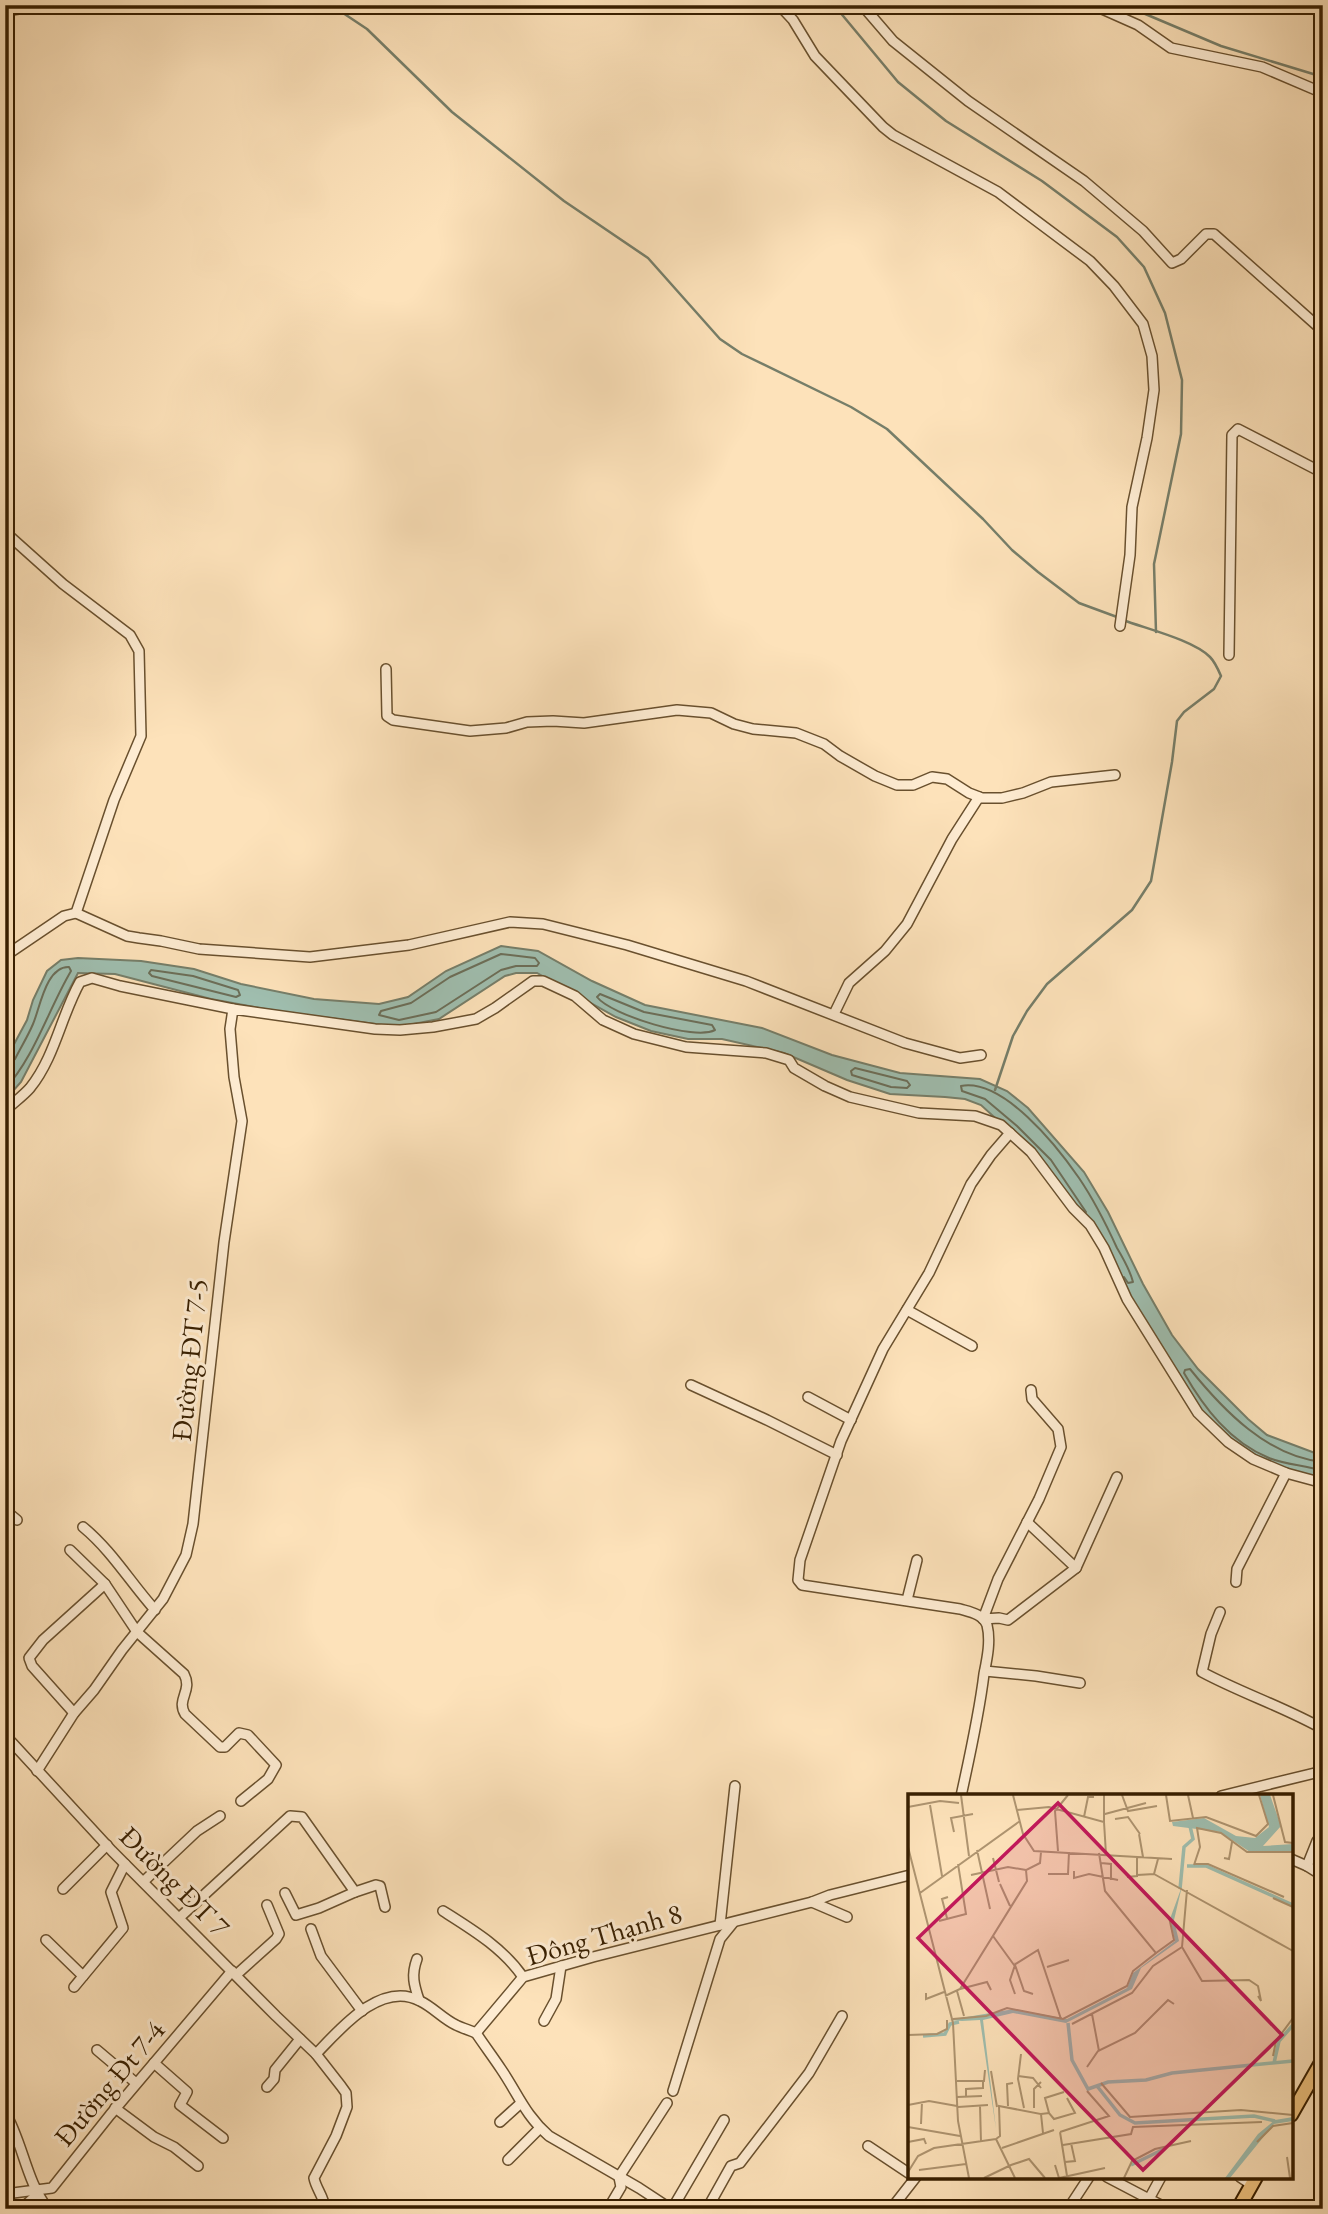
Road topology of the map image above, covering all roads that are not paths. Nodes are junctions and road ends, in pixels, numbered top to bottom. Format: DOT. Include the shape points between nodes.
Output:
graph roads {
  1 [pos="46,5"];
  2 [pos="779,5"];
  3 [pos="862,5"];
  4 [pos="1093,5"];
  5 [pos="5,12"];
  6 [pos="1323,93"];
  7 [pos="1323,331"];
  8 [pos="1323,473"];
  9 [pos="5,532"];
  10 [pos="1120,626"];
  11 [pos="1229,655"];
  12 [pos="386,669"];
  13 [pos="1115,775"];
  14 [pos="979,797"];
  15 [pos="76,913"];
  16 [pos="5,956"];
  17 [pos="233,1009"];
  18 [pos="834,1014"];
  19 [pos="981,1055"];
  20 [pos="5,1111"];
  21 [pos="1010,1133"];
  22 [pos="907,1310"];
  23 [pos="972,1346"];
  24 [pos="691,1385"];
  25 [pos="1031,1390"];
  26 [pos="808,1397"];
  27 [pos="851,1420"];
  28 [pos="837,1455"];
  29 [pos="1286,1473"];
  30 [pos="1117,1477"];
  31 [pos="1323,1483"];
  32 [pos="5,1510"];
  33 [pos="17,1520"];
  34 [pos="1027,1522"];
  35 [pos="83,1527"];
  36 [pos="70,1550"];
  37 [pos="917,1560"];
  38 [pos="1076,1568"];
  39 [pos="1236,1582"];
  40 [pos="105,1584"];
  41 [pos="907,1600"];
  42 [pos="155,1610"];
  43 [pos="1220,1612"];
  44 [pos="983,1619"];
  45 [pos="137,1632"];
  46 [pos="985,1671"];
  47 [pos="1080,1683"];
  48 [pos="74,1713"];
  49 [pos="1323,1729"];
  50 [pos="5,1735"];
  51 [pos="37,1771"];
  52 [pos="1323,1771"];
  53 [pos="735,1786"];
  54 [pos="961,1794"];
  55 [pos="1229,1794"];
  56 [pos="241,1801"];
  57 [pos="220,1816"];
  58 [pos="1317,1841"];
  59 [pos="107,1845"];
  60 [pos="1293,1861"];
  61 [pos="125,1864"];
  62 [pos="1307,1866"];
  63 [pos="908,1876"];
  64 [pos="1323,1876"];
  65 [pos="143,1882"];
  66 [pos="63,1889"];
  67 [pos="355,1892"];
  68 [pos="285,1893"];
  69 [pos="812,1902"];
  70 [pos="267,1905"];
  71 [pos="385,1907"];
  72 [pos="443,1911"];
  73 [pos="847,1917"];
  74 [pos="179,1918"];
  75 [pos="733,1923"];
  76 [pos="720,1925"];
  77 [pos="311,1929"];
  78 [pos="46,1940"];
  79 [pos="417,1959"];
  80 [pos="561,1966"];
  81 [pos="234,1973"];
  82 [pos="83,1976"];
  83 [pos="523,1977"];
  84 [pos="74,1987"];
  85 [pos="419,2000"];
  86 [pos="362,2011"];
  87 [pos="842,2016"];
  88 [pos="544,2021"];
  89 [pos="476,2033"];
  90 [pos="300,2039"];
  91 [pos="97,2050"];
  92 [pos="316,2054"];
  93 [pos="1323,2059"];
  94 [pos="154,2063"];
  95 [pos="136,2083"];
  96 [pos="267,2087"];
  97 [pos="673,2091"];
  98 [pos="521,2103"];
  99 [pos="667,2103"];
  100 [pos="116,2108"];
  101 [pos="5,2112"];
  102 [pos="1293,2112"];
  103 [pos="724,2120"];
  104 [pos="500,2122"];
  105 [pos="540,2128"];
  106 [pos="223,2138"];
  107 [pos="868,2146"];
  108 [pos="508,2160"];
  109 [pos="198,2165"];
  110 [pos="908,2173"];
  111 [pos="619,2177"];
  112 [pos="914,2179"];
  113 [pos="1088,2179"];
  114 [pos="1111,2179"];
  115 [pos="1160,2179"];
  116 [pos="1254,2181"];
  117 [pos="36,2193"];
  118 [pos="5,2194"];
  119 [pos="1149,2199"];
  120 [pos="21,2209"];
  121 [pos="48,2209"];
  122 [pos="326,2209"];
  123 [pos="608,2209"];
  124 [pos="671,2209"];
  125 [pos="708,2209"];
  126 [pos="891,2209"];
  127 [pos="1068,2209"];
  128 [pos="1169,2209"];
  129 [pos="1238,2209"];
  1 -- 5 [label="street"];
  2 -- 10 [label="street" via="815,56 883,127 998,192 1090,261 1143,324 1152,356 1154,390 1132,507"];
  3 -- 7 [label="street" via="893,41 968,101 1084,181 1143,231 1172,263 1206,233 1214,234"];
  4 -- 6 [label="street" via="1138,25 1171,48 1262,67"];
  8 -- 11 [label="street" via="1238,429 1232,435"];
  9 -- 15 [label="street" via="130,635 139,651 141,736"];
  12 -- 14 [label="street" via="387,716 393,720 470,731 527,722 584,723 677,709 711,713 753,729 796,733 897,785 913,785 932,777 947,779"];
  13 -- 14 [label="street" via="1051,782 1002,798"];
  14 -- 18 [label="street" via="907,924 849,983"];
  15 -- 16 [label="street" via="64,916"];
  15 -- 18 [label="street" via="127,936 199,949 310,957 409,945 510,922 542,924 627,944"];
  17 -- 20 [label="street" via="92,978 80,982 42,1069 30,1089"];
  17 -- 21 [label="street" via="400,1030 476,1019 533,981 543,981 575,996 603,1020 634,1034 686,1047 766,1053 789,1060 794,1068 850,1097 919,1112 975,1116"];
  17 -- 42 [label="street, Đường ĐT 7-5" via="230,1029 242,1121 193,1524 186,1555"];
  18 -- 19 [label="street" via="905,1043 960,1058"];
  21 -- 22 [label="street" via="971,1184"];
  21 -- 29 [label="street" via="1090,1225 1127,1299 1198,1413 1228,1442 1265,1466"];
  22 -- 23 [label="street"];
  22 -- 27 [label="street" via="883,1349"];
  24 -- 28 [label="street"];
  25 -- 34 [label="street" via="1032,1399 1058,1429 1061,1447"];
  26 -- 27 [label="street"];
  27 -- 28 [label="street"];
  28 -- 41 [label="street" via="800,1560 798,1580 802,1585"];
  29 -- 31 [label="street"];
  29 -- 39 [label="street" via="1237,1569"];
  30 -- 38 [label="street"];
  32 -- 33 [label="street"];
  34 -- 38 [label="street"];
  34 -- 44 [label="street"];
  35 -- 42 [label="street" via="99,1540"];
  36 -- 40 [label="street"];
  37 -- 41 [label="street"];
  38 -- 44 [label="street" via="1008,1620"];
  40 -- 45 [label="street"];
  40 -- 48 [label="street" via="29,1658"];
  41 -- 44 [label="street" via="960,1609"];
  42 -- 45 [label="street, Đường ĐT 7-5"];
  43 -- 49 [label="street" via="1202,1672"];
  44 -- 46 [label="street" via="989,1644"];
  45 -- 48 [label="street, Đường ĐT 7-5"];
  45 -- 56 [label="street" via="184,1674 188,1689 182,1710 207,1736 220,1747 239,1733 248,1735 276,1765 268,1779"];
  46 -- 47 [label="street"];
  46 -- 54 [label="street"];
  48 -- 51 [label="street, Đường ĐT 7-5"];
  50 -- 51 [label="street, Đường ĐT 7"];
  51 -- 59 [label="street, Đường ĐT 7"];
  52 -- 55 [label="street"];
  53 -- 76 [label="street"];
  57 -- 65 [label="street" via="197,1831"];
  58 -- 62 [label="street"];
  59 -- 61 [label="street, Đường ĐT 7"];
  59 -- 66 [label="street"];
  60 -- 62 [label="street"];
  61 -- 65 [label="street, Đường ĐT 7"];
  61 -- 82 [label="street" via="111,1892 123,1928"];
  62 -- 64 [label="street"];
  63 -- 69 [label="street, Đông Thạnh 8"];
  65 -- 74 [label="street, Đường ĐT 7"];
  67 -- 68 [label="street" via="296,1915"];
  67 -- 71 [label="street" via="380,1886"];
  67 -- 74 [label="street" via="302,1817 290,1816"];
  69 -- 73 [label="street"];
  69 -- 75 [label="street, Đông Thạnh 8"];
  70 -- 81 [label="street, Đường Đt 7-4" via="279,1934"];
  72 -- 83 [label="street" via="485,1938"];
  74 -- 81 [label="street, Đường ĐT 7"];
  75 -- 76 [label="street, Đông Thạnh 8"];
  75 -- 97 [label="street" via="720,1939"];
  76 -- 80 [label="street, Đông Thạnh 8"];
  77 -- 86 [label="street" via="321,1956"];
  78 -- 82 [label="street"];
  79 -- 85 [label="street" via="413,1983"];
  80 -- 83 [label="street, Đông Thạnh 8"];
  80 -- 88 [label="street" via="556,1999"];
  81 -- 90 [label="street, Đường ĐT 7"];
  81 -- 94 [label="street, Đường Đt 7-4"];
  82 -- 84 [label="street"];
  83 -- 89 [label="street, Đông Thạnh 8"];
  85 -- 86 [label="street" via="407,1996 374,2001"];
  85 -- 89 [label="street" via="455,2025"];
  86 -- 92 [label="street"];
  87 -- 125 [label="street" via="809,2073 740,2163 731,2166"];
  89 -- 98 [label="street"];
  90 -- 92 [label="street, Đường ĐT 7"];
  90 -- 96 [label="street"];
  91 -- 95 [label="street"];
  92 -- 122 [label="street, Đường ĐT 7" via="347,2099 336,2137 314,2178"];
  93 -- 102 [label="main road"];
  94 -- 95 [label="street, Đường Đt 7-4"];
  94 -- 106 [label="street" via="187,2092 180,2105"];
  95 -- 100 [label="street, Đường Đt 7-4"];
  98 -- 104 [label="street"];
  98 -- 105 [label="street"];
  99 -- 111 [label="street"];
  100 -- 109 [label="street"];
  100 -- 117 [label="street, Đường Đt 7-4" via="52,2188"];
  101 -- 117 [label="street"];
  103 -- 124 [label="street"];
  105 -- 108 [label="street"];
  105 -- 111 [label="street"];
  107 -- 110 [label="street"];
  111 -- 123 [label="street" via="621,2187"];
  111 -- 124 [label="street"];
  112 -- 126 [label="street"];
  113 -- 127 [label="street"];
  114 -- 119 [label="street"];
  115 -- 119 [label="street"];
  116 -- 129 [label="main road"];
  117 -- 118 [label="street, Đường Đt 7-4"];
  117 -- 120 [label="street"];
  117 -- 121 [label="street"];
  119 -- 128 [label="street"];
}
